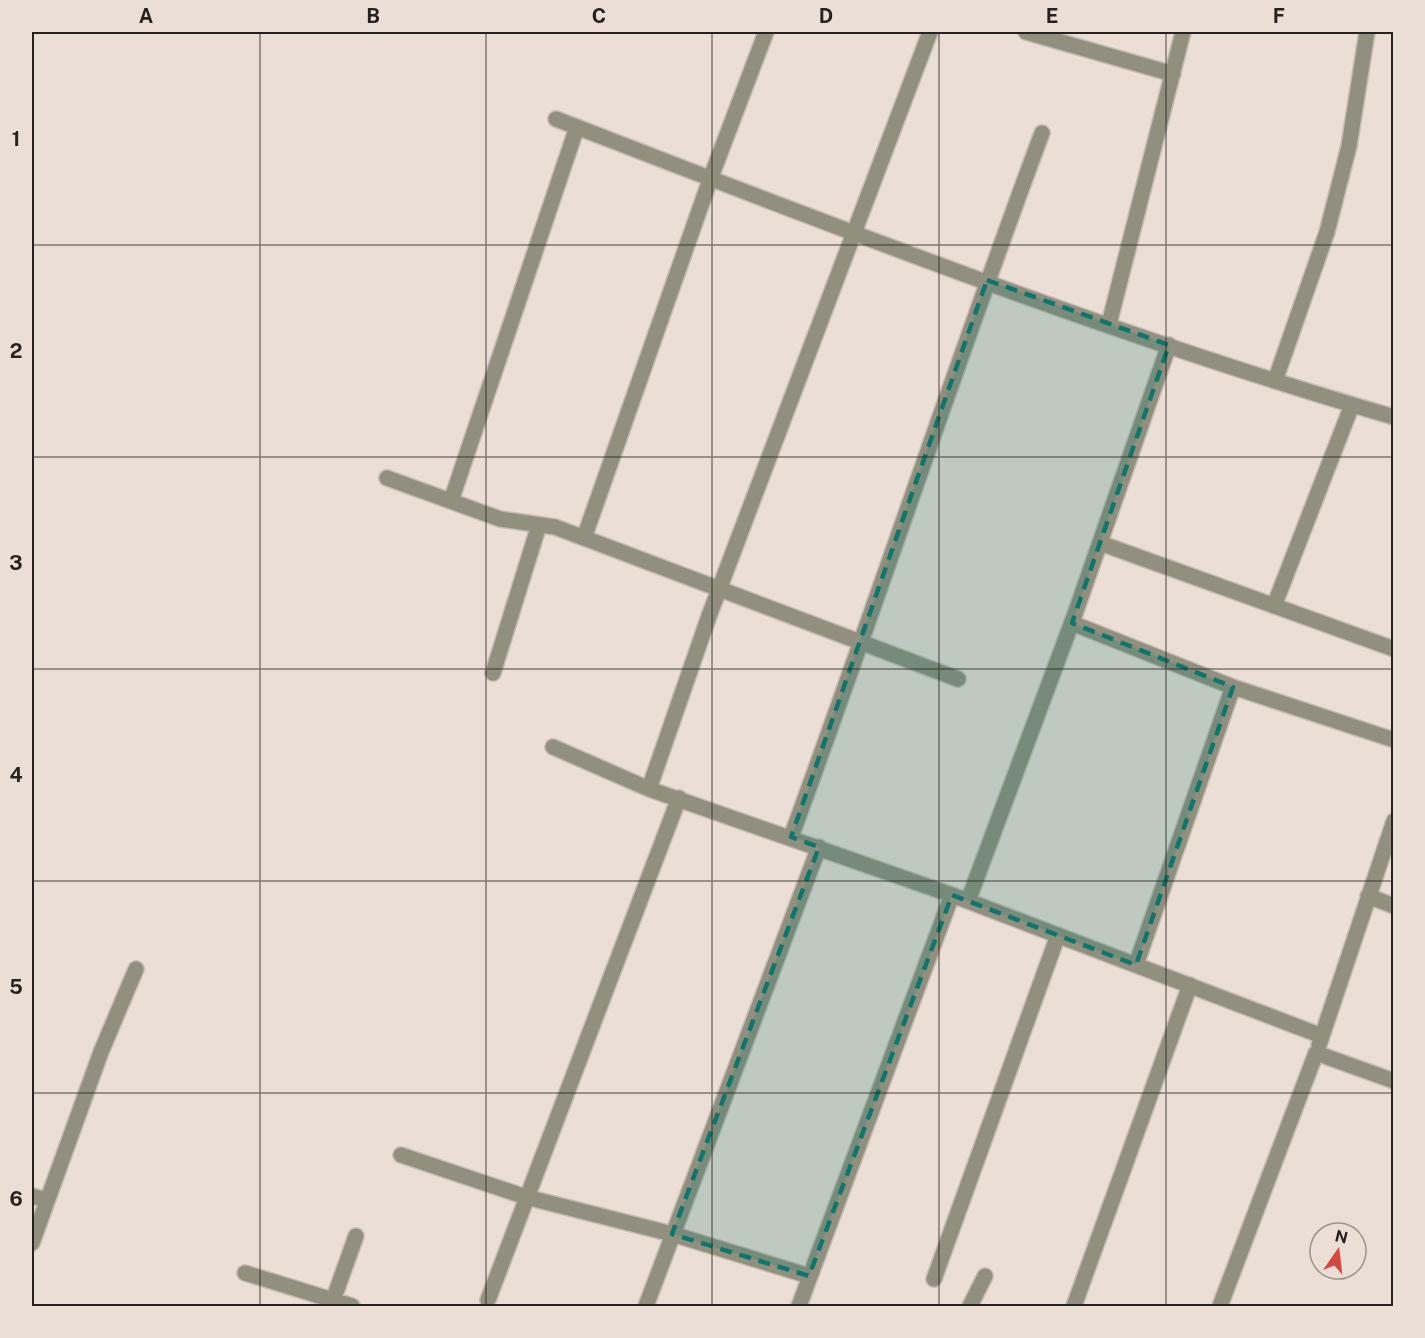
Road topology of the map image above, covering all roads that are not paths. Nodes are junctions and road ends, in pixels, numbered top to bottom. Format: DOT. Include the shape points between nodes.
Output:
graph roads {
  1 [pos="766,32"];
  2 [pos="930,32"];
  3 [pos="1026,32"];
  4 [pos="1183,32"];
  5 [pos="1367,32"];
  6 [pos="1173,74"];
  7 [pos="556,118"];
  8 [pos="578,127"];
  9 [pos="1042,133"];
  10 [pos="711,177"];
  11 [pos="853,231"];
  12 [pos="987,280"];
  13 [pos="1109,324"];
  14 [pos="1169,345"];
  15 [pos="1275,381"];
  16 [pos="1352,405"];
  17 [pos="1394,417"];
  18 [pos="387,478"];
  19 [pos="451,501"];
  20 [pos="539,525"];
  21 [pos="584,538"];
  22 [pos="1100,543"];
  23 [pos="719,589"];
  24 [pos="1274,606"];
  25 [pos="1072,623"];
  26 [pos="862,644"];
  27 [pos="1394,649"];
  28 [pos="493,673"];
  29 [pos="958,679"];
  30 [pos="1233,687"];
  31 [pos="1394,740"];
  32 [pos="553,747"];
  33 [pos="649,789"];
  34 [pos="679,798"];
  35 [pos="1394,821"];
  36 [pos="791,837"];
  37 [pos="819,847"];
  38 [pos="952,895"];
  39 [pos="1368,896"];
  40 [pos="968,900"];
  41 [pos="1394,906"];
  42 [pos="1058,935"];
  43 [pos="1136,964"];
  44 [pos="136,969"];
  45 [pos="1190,985"];
  46 [pos="1322,1036"];
  47 [pos="1316,1053"];
  48 [pos="1394,1081"];
  49 [pos="401,1155"];
  50 [pos="32,1196"];
  51 [pos="526,1197"];
  52 [pos="47,1200"];
  53 [pos="672,1234"];
  54 [pos="356,1236"];
  55 [pos="32,1244"];
  56 [pos="244,1273"];
  57 [pos="809,1276"];
  58 [pos="985,1276"];
  59 [pos="934,1279"];
  60 [pos="488,1300"];
  61 [pos="332,1303"];
  62 [pos="352,1306"];
  63 [pos="646,1306"];
  64 [pos="799,1306"];
  65 [pos="970,1306"];
  66 [pos="1074,1306"];
  67 [pos="1220,1306"];
  1 -- 10 [label="street"];
  2 -- 11 [label="street"];
  3 -- 6 [label="street"];
  4 -- 6 [label="street"];
  5 -- 15 [label="street" via="1349,146 1327,232"];
  6 -- 13 [label="street"];
  7 -- 8 [label="street"];
  8 -- 10 [label="street"];
  8 -- 19 [label="street"];
  9 -- 12 [label="street"];
  10 -- 11 [label="street"];
  10 -- 21 [label="street"];
  11 -- 12 [label="street"];
  11 -- 23 [label="street"];
  12 -- 13 [label="street"];
  12 -- 26 [label="street"];
  13 -- 14 [label="street"];
  14 -- 15 [label="street"];
  14 -- 22 [label="street"];
  15 -- 16 [label="street"];
  16 -- 17 [label="street"];
  16 -- 24 [label="street"];
  18 -- 19 [label="street"];
  19 -- 20 [label="street" via="500,519"];
  20 -- 21 [label="street"];
  20 -- 28 [label="street"];
  21 -- 23 [label="street"];
  22 -- 24 [label="street"];
  22 -- 25 [label="street"];
  23 -- 26 [label="street"];
  23 -- 33 [label="street"];
  24 -- 27 [label="street"];
  25 -- 30 [label="street"];
  25 -- 40 [label="street"];
  26 -- 29 [label="street"];
  26 -- 36 [label="street"];
  30 -- 31 [label="street"];
  30 -- 43 [label="street"];
  32 -- 33 [label="street"];
  33 -- 34 [label="street"];
  34 -- 36 [label="street"];
  34 -- 51 [label="street"];
  35 -- 39 [label="street"];
  36 -- 37 [label="street"];
  37 -- 38 [label="street"];
  37 -- 53 [label="street"];
  38 -- 40 [label="street"];
  38 -- 57 [label="street"];
  39 -- 41 [label="street"];
  39 -- 46 [label="street"];
  40 -- 42 [label="street"];
  42 -- 43 [label="street"];
  42 -- 59 [label="street"];
  43 -- 45 [label="street"];
  44 -- 52 [label="street"];
  45 -- 46 [label="street"];
  45 -- 66 [label="street"];
  46 -- 47 [label="street"];
  47 -- 48 [label="street"];
  47 -- 67 [label="street"];
  49 -- 51 [label="street"];
  50 -- 52 [label="street"];
  51 -- 53 [label="street"];
  51 -- 60 [label="street"];
  52 -- 55 [label="street"];
  53 -- 57 [label="street"];
  53 -- 63 [label="street"];
  54 -- 61 [label="street"];
  56 -- 61 [label="street"];
  57 -- 64 [label="street"];
  58 -- 65 [label="street"];
  61 -- 62 [label="street"];
}
